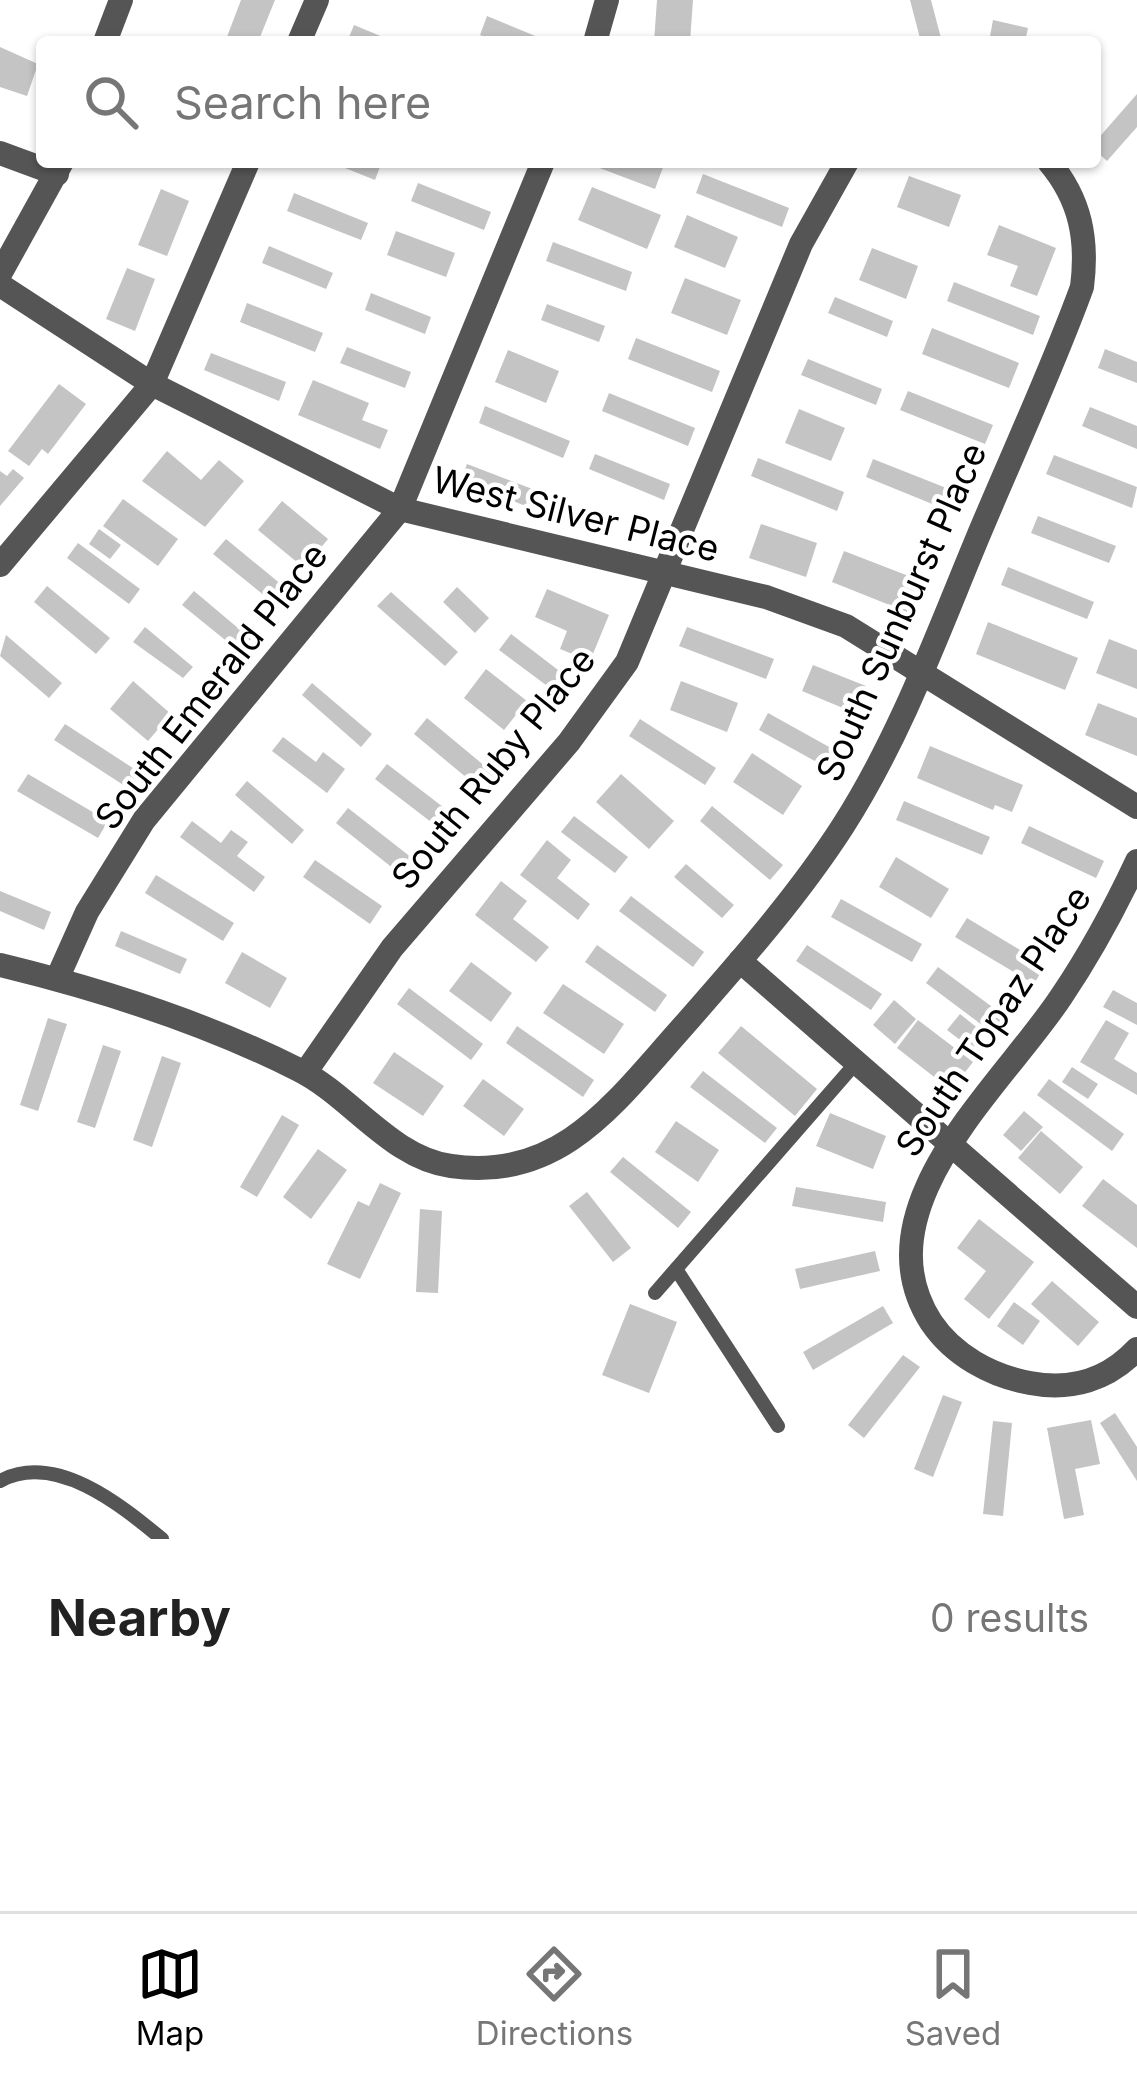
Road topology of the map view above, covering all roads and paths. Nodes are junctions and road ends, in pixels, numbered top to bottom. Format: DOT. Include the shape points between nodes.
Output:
graph roads {
  1 [pos="121,0"];
  2 [pos="317,0"];
  3 [pos="607,0"];
  4 [pos="107,36"];
  5 [pos="302,36"];
  6 [pos="597,36"];
  7 [pos="0,153"];
  8 [pos="36,162"];
  9 [pos="59,168"];
  10 [pos="245,168"];
  11 [pos="541,168"];
  12 [pos="844,168"];
  13 [pos="1054,168"];
  14 [pos="0,274"];
  15 [pos="0,285"];
  16 [pos="152,384"];
  17 [pos="400,508"];
  18 [pos="0,565"];
  19 [pos="667,574"];
  20 [pos="921,672"];
  21 [pos="1137,807"];
  22 [pos="1137,861"];
  23 [pos="740,961"];
  24 [pos="0,965"];
  25 [pos="57,979"];
  26 [pos="855,1064"];
  27 [pos="305,1072"];
  28 [pos="947,1147"];
  29 [pos="676,1269"];
  30 [pos="655,1293"];
  31 [pos="1137,1307"];
  32 [pos="1137,1349"];
  33 [pos="778,1426"];
  34 [pos="0,1481"];
  35 [pos="161,1539"];
  1 -- 4 [label="street"];
  2 -- 5 [label="street"];
  3 -- 6 [label="street"];
  7 -- 8 [label="street"];
  9 -- 14 [label="street"];
  10 -- 16 [label="street"];
  11 -- 17 [label="street, South Emerald Place"];
  12 -- 19 [label="street, South Ruby Place" via="801,244"];
  13 -- 20 [label="street, South Sunburst Place" via="1084,229 1082,287"];
  15 -- 16 [label="street, West Silver Place"];
  16 -- 17 [label="street, West Silver Place"];
  16 -- 18 [label="street"];
  17 -- 19 [label="street, West Silver Place"];
  17 -- 25 [label="street, South Emerald Place" via="144,820"];
  19 -- 20 [label="street, West Silver Place" via="806,609"];
  19 -- 27 [label="street, South Ruby Place" via="598,705 392,948"];
  20 -- 21 [label="street, West Silver Place"];
  20 -- 23 [label="street, South Sunburst Place" via="843,825"];
  22 -- 28 [label="street, South Topaz Place" via="1063,994"];
  23 -- 26 [label="street"];
  23 -- 27 [label="street, South Sunburst Place" via="602,1116 562,1150 516,1166 448,1166 402,1146"];
  24 -- 25 [label="street"];
  25 -- 27 [label="street" via="177,1017"];
  26 -- 28 [label="street"];
  26 -- 29 [label="lane"];
  28 -- 31 [label="street"];
  28 -- 32 [label="street, South Topaz Place" via="912,1228 910,1266 928,1318 957,1352 1018,1380 1060,1385 1104,1376"];
  29 -- 30 [label="lane"];
  29 -- 33 [label="lane"];
  34 -- 35 [label="lane" via="54,1473 124,1507"];
}
